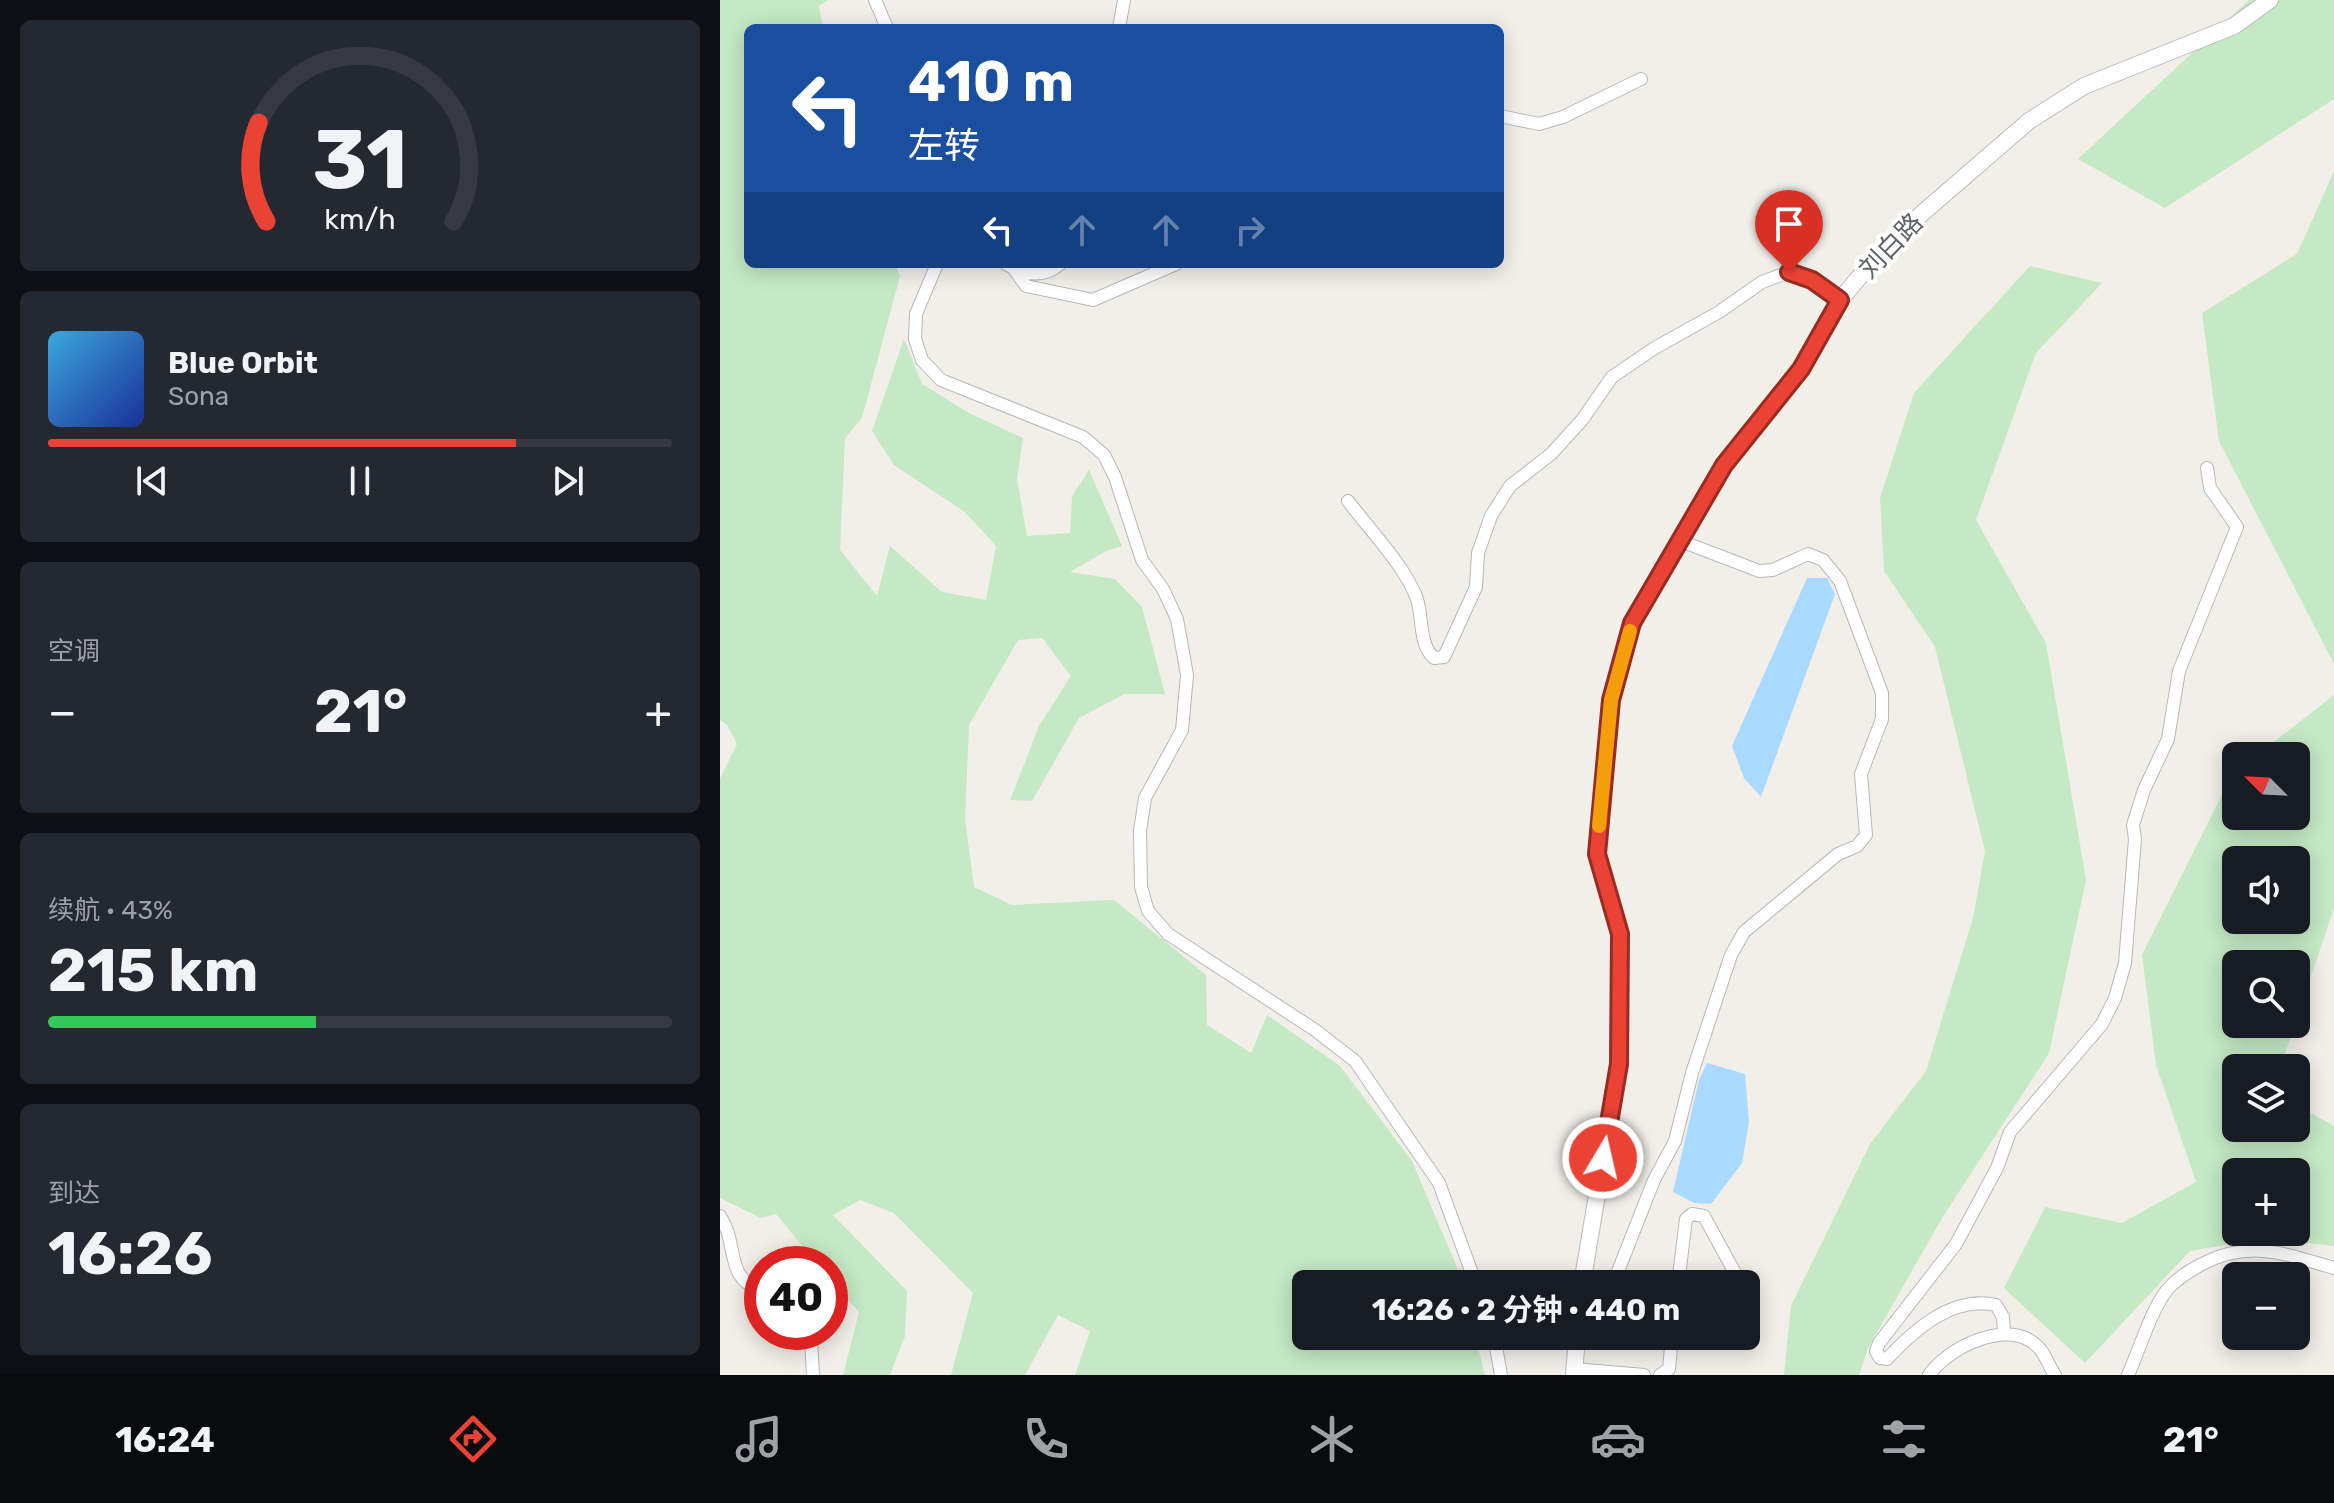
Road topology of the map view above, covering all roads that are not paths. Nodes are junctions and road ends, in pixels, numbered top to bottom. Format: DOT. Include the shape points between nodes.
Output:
graph roads {
  1 [pos="875,0"];
  2 [pos="1124,0"];
  3 [pos="2270,0"];
  4 [pos="885,24"];
  5 [pos="1120,24"];
  6 [pos="1641,79"];
  7 [pos="1504,117"];
  8 [pos="935,268"];
  9 [pos="1012,268"];
  10 [pos="1016,268"];
  11 [pos="1055,268"];
  12 [pos="1167,268"];
  13 [pos="1840,300"];
  14 [pos="2207,468"];
  15 [pos="1348,501"];
  16 [pos="1681,541"];
  17 [pos="720,1216"];
  18 [pos="2334,1268"];
  19 [pos="1471,1270"];
  20 [pos="1584,1270"];
  21 [pos="1619,1270"];
  22 [pos="1680,1270"];
  23 [pos="1733,1270"];
  24 [pos="744,1282"];
  25 [pos="2004,1333"];
  26 [pos="812,1350"];
  27 [pos="1497,1350"];
  28 [pos="1576,1350"];
  29 [pos="1671,1350"];
  30 [pos="1575,1372"];
  31 [pos="813,1375"];
  32 [pos="1501,1375"];
  33 [pos="1644,1375"];
  34 [pos="1660,1375"];
  35 [pos="1929,1375"];
  36 [pos="2055,1375"];
  37 [pos="2128,1375"];
  1 -- 4 [label="street"];
  2 -- 5 [label="street"];
  3 -- 13 [label="street, 刘白路" via="2234,26 2084,86 2029,121 1889,242"];
  6 -- 7 [label="street" via="1539,124"];
  8 -- 19 [label="street" via="916,314 915,339 922,360 941,380 1083,437 1104,455 1142,560 1177,619 1187,675 1182,730 1145,798 1141,887 1148,911 1168,934 1355,1061 1439,1183"];
  9 -- 12 [label="street" via="1026,286 1093,300"];
  10 -- 11 [label="street" via="1037,275"];
  13 -- 15 [label="street" via="1812,280 1789,272 1762,282 1612,377 1582,420 1551,454 1510,486 1491,516 1478,553 1476,587 1444,657 1426,652 1416,599 1407,581"];
  13 -- 16 [label="street, 刘白路" via="1801,369 1724,465"];
  14 -- 25 [label="street" via="2210,488 2237,527 2179,671 2168,739 2133,825 2130,922 2115,998 2102,1024 2010,1132 1956,1244 1876,1351 1887,1359 1911,1334 1956,1306 1996,1305"];
  16 -- 20 [label="street, 刘白路" via="1632,623 1611,700 1597,854 1620,934 1619,1064"];
  16 -- 21 [label="street" via="1759,571 1808,554 1823,560 1840,581 1882,693 1882,719 1861,774 1866,835 1744,932 1731,955 1692,1073 1675,1141"];
  17 -- 24 [label="street" via="728,1228 737,1276"];
  18 -- 37 [label="street" via="2272,1250 2244,1249 2211,1259 2185,1273 2166,1292"];
  22 -- 23 [label="street" via="1686,1219 1692,1214 1704,1216"];
  25 -- 35 [label="street" via="1943,1357"];
  25 -- 36 [label="street" via="2039,1347"];
  26 -- 31 [label="street"];
  27 -- 32 [label="street"];
  28 -- 30 [label="street"];
  29 -- 34 [label="street" via="1669,1369"];
  30 -- 33 [label="street"];
}
